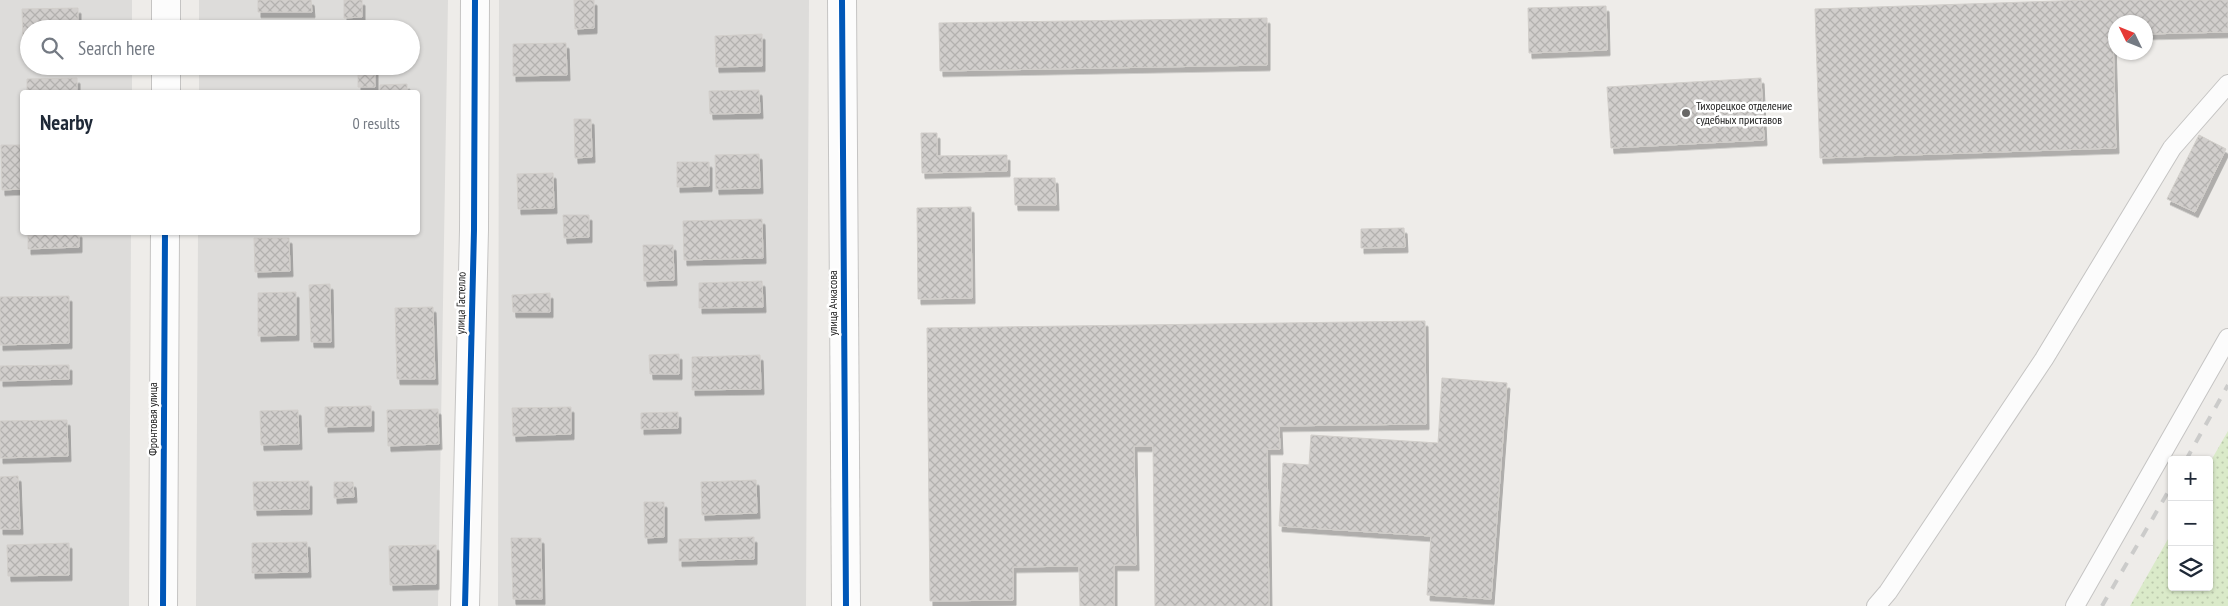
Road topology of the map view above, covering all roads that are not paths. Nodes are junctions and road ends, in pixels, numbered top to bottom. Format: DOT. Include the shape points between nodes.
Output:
graph roads {
  1 [pos="166,0"];
  2 [pos="475,0"];
  3 [pos="842,0"];
  4 [pos="166,20"];
  5 [pos="166,75"];
  6 [pos="2228,84"];
  7 [pos="166,90"];
  8 [pos="165,235"];
  9 [pos="2228,338"];
  10 [pos="163,606"];
  11 [pos="465,606"];
  12 [pos="846,606"];
  13 [pos="1876,606"];
  14 [pos="2075,606"];
  1 -- 4 [label="street"];
  2 -- 11 [label="street, улица Гастелло" via="474,230"];
  3 -- 12 [label="street, улица Ачкасова"];
  5 -- 7 [label="street"];
  6 -- 13 [label="lane" via="2172,148 2044,359"];
  8 -- 10 [label="street, Фронтовая улица"];
  9 -- 14 [label="lane"];
}
